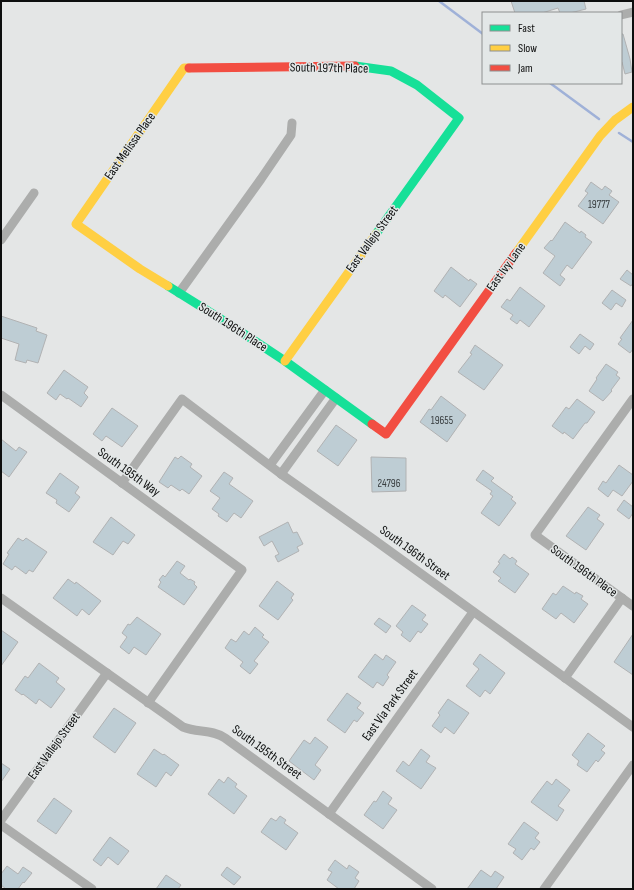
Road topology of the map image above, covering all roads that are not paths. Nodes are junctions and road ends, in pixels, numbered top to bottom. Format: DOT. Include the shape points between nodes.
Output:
graph roads {
  1 [pos="633,12"];
  2 [pos="622,15"];
  3 [pos="184,68"];
  4 [pos="633,107"];
  5 [pos="459,118"];
  6 [pos="292,123"];
  7 [pos="34,193"];
  8 [pos="76,224"];
  9 [pos="1,240"];
  10 [pos="179,293"];
  11 [pos="285,361"];
  12 [pos="325,390"];
  13 [pos="1,395"];
  14 [pos="336,398"];
  15 [pos="633,399"];
  16 [pos="309,412"];
  17 [pos="320,420"];
  18 [pos="386,434"];
  19 [pos="270,465"];
  20 [pos="281,474"];
  21 [pos="122,483"];
  22 [pos="1,598"];
  23 [pos="622,598"];
  24 [pos="633,606"];
  25 [pos="473,612"];
  26 [pos="107,673"];
  27 [pos="565,678"];
  28 [pos="148,703"];
  29 [pos="633,727"];
  30 [pos="633,765"];
  31 [pos="329,814"];
  32 [pos="1,820"];
  33 [pos="1,825"];
  34 [pos="92,889"];
  35 [pos="432,889"];
  36 [pos="544,889"];
  1 -- 2 [label="street"];
  3 -- 5 [label="street, South 197th Place" via="354,66 391,71 417,85"];
  3 -- 8 [label="street, East Melissa Place"];
  4 -- 18 [label="street, East Ivy Lane" via="616,118 600,136"];
  5 -- 11 [label="street, East Vallejo Street"];
  6 -- 10 [label="street" via="291,135"];
  7 -- 9 [label="street"];
  8 -- 10 [label="street, South 196th Place"];
  10 -- 11 [label="street, South 196th Place"];
  11 -- 12 [label="street, South 196th Place"];
  12 -- 14 [label="street, South 196th Place"];
  12 -- 16 [label="street"];
  13 -- 21 [label="street, South 195th Way"];
  14 -- 17 [label="street"];
  14 -- 18 [label="street, South 196th Place"];
  15 -- 23 [label="street, South 196th Place" via="535,535"];
  16 -- 17 [label="street"];
  16 -- 19 [label="street"];
  17 -- 20 [label="street"];
  19 -- 20 [label="street, South 196th Street"];
  19 -- 21 [label="street, South 196th Street" via="182,399"];
  20 -- 25 [label="street, South 196th Street"];
  21 -- 28 [label="street, South 195th Way" via="242,570"];
  22 -- 26 [label="street, South 195th Street"];
  23 -- 24 [label="street, South 196th Place"];
  23 -- 27 [label="street"];
  25 -- 27 [label="street, South 196th Street"];
  25 -- 31 [label="street, East Via Park Street"];
  26 -- 28 [label="street, South 195th Street"];
  26 -- 32 [label="street, East Vallejo Street"];
  27 -- 29 [label="street, South 196th Street"];
  28 -- 31 [label="street, South 195th Street" via="183,727 219,734"];
  30 -- 36 [label="street"];
  31 -- 35 [label="street, South 195th Street"];
  33 -- 34 [label="street"];
}
